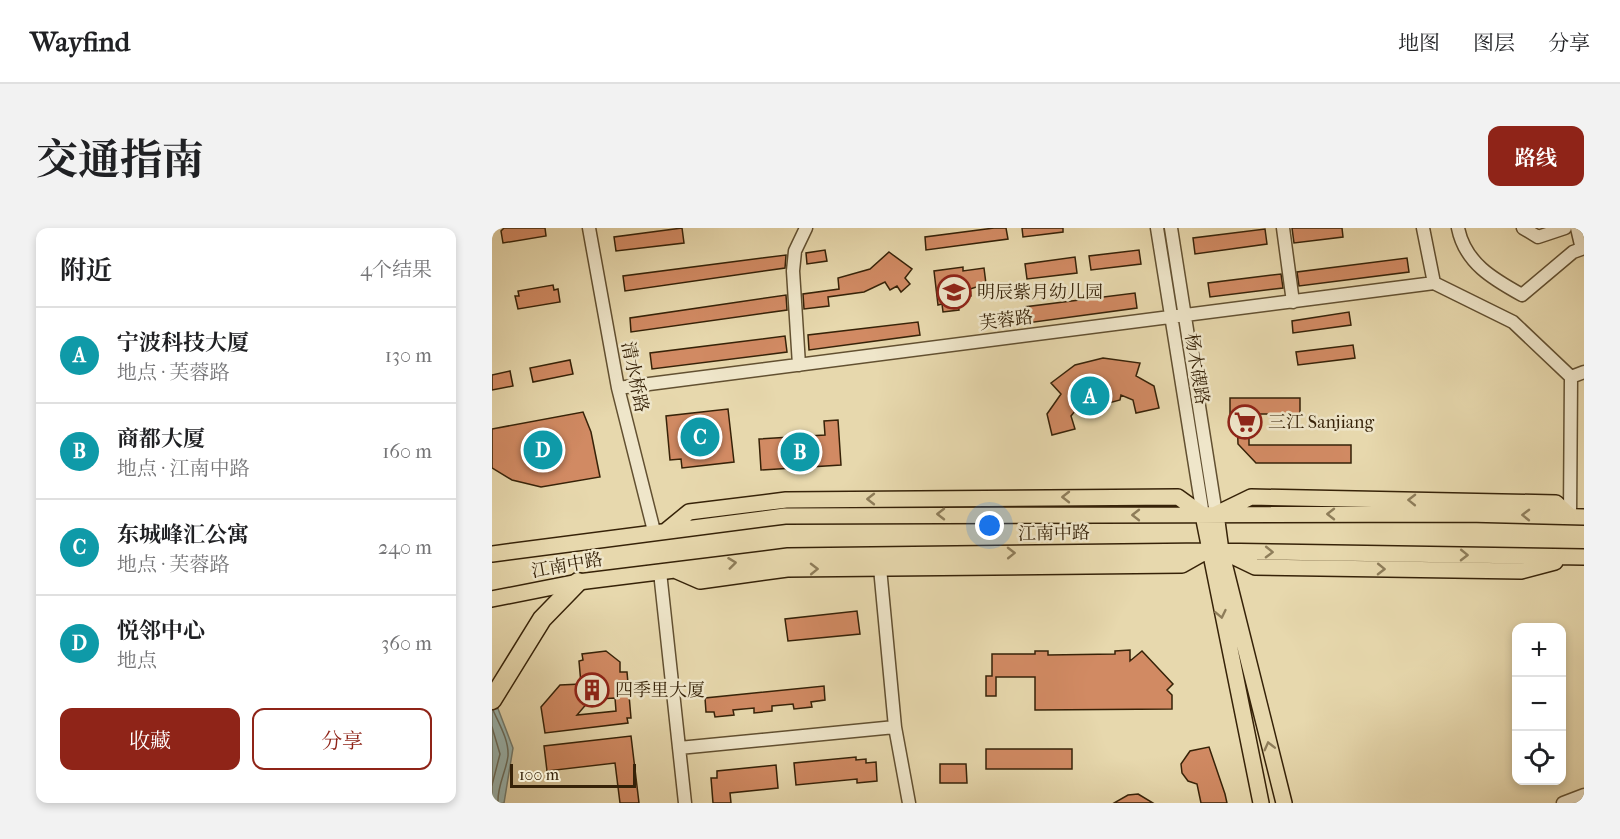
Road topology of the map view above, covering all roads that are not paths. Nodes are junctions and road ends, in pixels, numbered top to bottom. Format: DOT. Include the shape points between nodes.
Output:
graph roads {
  1 [pos="589,228"];
  2 [pos="806,228"];
  3 [pos="1157,228"];
  4 [pos="1171,228"];
  5 [pos="1283,228"];
  6 [pos="1423,228"];
  7 [pos="1458,228"];
  8 [pos="1523,228"];
  9 [pos="1565,228"];
  10 [pos="1577,228"];
  11 [pos="1582,246"];
  12 [pos="1434,283"];
  13 [pos="1293,302"];
  14 [pos="1184,316"];
  15 [pos="1170,317"];
  16 [pos="799,365"];
  17 [pos="1584,372"];
  18 [pos="1571,376"];
  19 [pos="618,388"];
  20 [pos="1209,515"];
  21 [pos="1577,517"];
  22 [pos="661,531"];
  23 [pos="1215,551"];
  24 [pos="492,554"];
  25 [pos="1581,557"];
  26 [pos="880,568"];
  27 [pos="667,571"];
  28 [pos="578,582"];
  29 [pos="492,599"];
  30 [pos="492,700"];
  31 [pos="895,727"];
  32 [pos="679,748"];
  33 [pos="1584,795"];
  34 [pos="685,803"];
  35 [pos="909,803"];
  36 [pos="1261,803"];
  37 [pos="1284,803"];
  38 [pos="1563,803"];
  1 -- 19 [label="street, 清水桥路"];
  2 -- 16 [label="street" via="795,251 793,271"];
  3 -- 15 [label="street, 杨木碶路"];
  4 -- 14 [label="street, 杨木碶路"];
  5 -- 13 [label="street"];
  6 -- 12 [label="street"];
  7 -- 11 [label="street" via="1474,263 1522,295"];
  8 -- 9 [label="street" via="1538,237"];
  10 -- 11 [label="street"];
  12 -- 13 [label="street, 芙蓉路"];
  12 -- 18 [label="street" via="1513,322"];
  13 -- 14 [label="street, 芙蓉路"];
  14 -- 15 [label="street, 芙蓉路"];
  14 -- 20 [label="street, 杨木碶路"];
  15 -- 16 [label="street, 芙蓉路"];
  15 -- 20 [label="street, 杨木碶路"];
  16 -- 19 [label="street, 芙蓉路"];
  17 -- 18 [label="street"];
  18 -- 21 [label="street"];
  19 -- 22 [label="street, 清水桥路"];
  21 -- 20 [label="main road, 江南中路, one-way"];
  20 -- 22 [label="main road, 江南中路, one-way" via="785,516"];
  20 -- 23 [label="main road"];
  22 -- 24 [label="main road, 江南中路"];
  23 -- 25 [label="main road, 江南中路, one-way"];
  23 -- 26 [label="main road" via="1182,565"];
  27 -- 23 [label="main road, 江南中路, one-way" via="788,556"];
  23 -- 36 [label="main road, one-way"];
  37 -- 23 [label="main road, one-way"];
  27 -- 26 [label="main road, one-way" via="700,581 787,569"];
  26 -- 31 [label="street"];
  27 -- 28 [label="main road, 江南中路"];
  27 -- 32 [label="street"];
  28 -- 29 [label="main road, 江南中路"];
  28 -- 30 [label="highway" via="542,619"];
  31 -- 32 [label="street"];
  31 -- 35 [label="street"];
  32 -- 34 [label="street"];
  33 -- 38 [label="street"];
}
